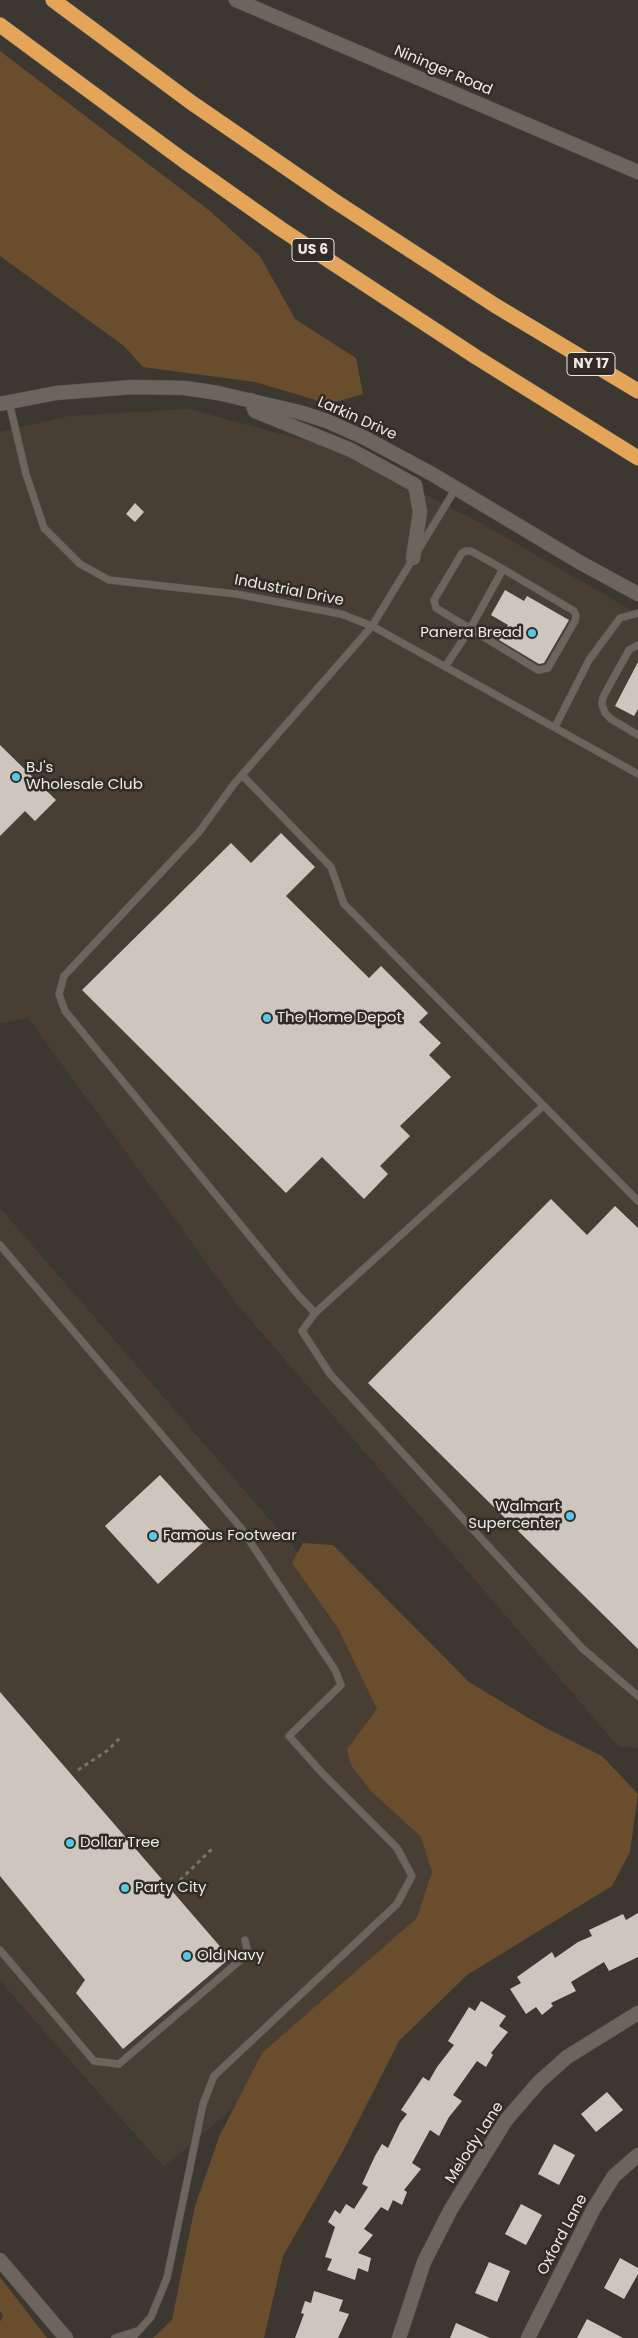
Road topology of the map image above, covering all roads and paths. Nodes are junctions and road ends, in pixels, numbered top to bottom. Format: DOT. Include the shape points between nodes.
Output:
graph roads {
  1 [pos="53,0"];
  2 [pos="236,0"];
  3 [pos="0,25"];
  4 [pos="638,172"];
  5 [pos="544,336"];
  6 [pos="638,382"];
  7 [pos="638,391"];
  8 [pos="251,400"];
  9 [pos="5,403"];
  10 [pos="638,458"];
  11 [pos="456,488"];
  12 [pos="413,558"];
  13 [pos="503,569"];
  14 [pos="638,594"];
  15 [pos="638,613"];
  16 [pos="372,626"];
  17 [pos="470,630"];
  18 [pos="638,645"];
  19 [pos="445,666"];
  20 [pos="554,727"];
  21 [pos="638,735"];
  22 [pos="638,774"];
  23 [pos="242,775"];
  24 [pos="543,1106"];
  25 [pos="638,1201"];
  26 [pos="0,1245"];
  27 [pos="315,1313"];
  28 [pos="638,1696"];
  29 [pos="122,1736"];
  30 [pos="78,1770"];
  31 [pos="214,1847"];
  32 [pos="180,1880"];
  33 [pos="245,1940"];
  34 [pos="0,1950"];
  35 [pos="638,2013"];
  36 [pos="638,2155"];
  37 [pos="0,2260"];
  38 [pos="140,2330"];
  39 [pos="66,2338"];
  40 [pos="115,2338"];
  41 [pos="132,2338"];
  42 [pos="399,2338"];
  43 [pos="528,2338"];
  1 -- 5 [label="highway" via="282,166"];
  2 -- 4 [label="street, Nininger Road"];
  3 -- 10 [label="highway, US 6" via="281,229"];
  5 -- 6 [label="highway"];
  5 -- 7 [label="highway, NY 17"];
  8 -- 9 [label="street, Larkin Drive" via="185,388 132,387 56,393"];
  8 -- 11 [label="street, Larkin Drive" via="327,421 366,438"];
  8 -- 12 [label="street" via="255,411 351,450 415,485 420,512"];
  9 -- 16 [label="lane, Industrial Drive" via="44,528 80,564 109,580 236,594 337,612"];
  11 -- 12 [label="lane"];
  11 -- 14 [label="street, Larkin Drive"];
  12 -- 16 [label="lane"];
  13 -- 17 [label="lane"];
  13 -- 17 [label="lane" via="466,551 434,600 436,608"];
  13 -- 17 [label="lane" via="570,607 576,616 575,621 548,668 543,671"];
  15 -- 20 [label="lane" via="620,618 589,660"];
  16 -- 19 [label="lane, Industrial Drive"];
  16 -- 23 [label="lane"];
  17 -- 19 [label="lane"];
  18 -- 21 [label="lane" via="629,650 602,704 605,713"];
  19 -- 20 [label="lane, Industrial Drive"];
  20 -- 22 [label="lane, Industrial Drive"];
  23 -- 24 [label="lane" via="331,867 344,904"];
  23 -- 27 [label="lane" via="199,832 64,976 59,994 65,1011"];
  24 -- 25 [label="lane"];
  24 -- 27 [label="lane"];
  26 -- 38 [label="lane" via="241,1528 335,1670 341,1685 289,1736 397,1848 412,1876 397,1904 214,2076 203,2104 167,2278 151,2317"];
  27 -- 28 [label="lane" via="302,1331 330,1374 582,1648"];
  29 -- 30 [label="path" via="108,1750"];
  31 -- 32 [label="path"];
  33 -- 34 [label="lane" via="247,1949 244,1957 119,2064 94,2061"];
  35 -- 42 [label="street, Melody Lane" via="567,2056 506,2120 451,2209 424,2262"];
  36 -- 43 [label="street, Oxford Lane" via="614,2176 594,2208"];
  37 -- 39 [label="street"];
  38 -- 40 [label="lane"];
  38 -- 41 [label="lane"];
}
